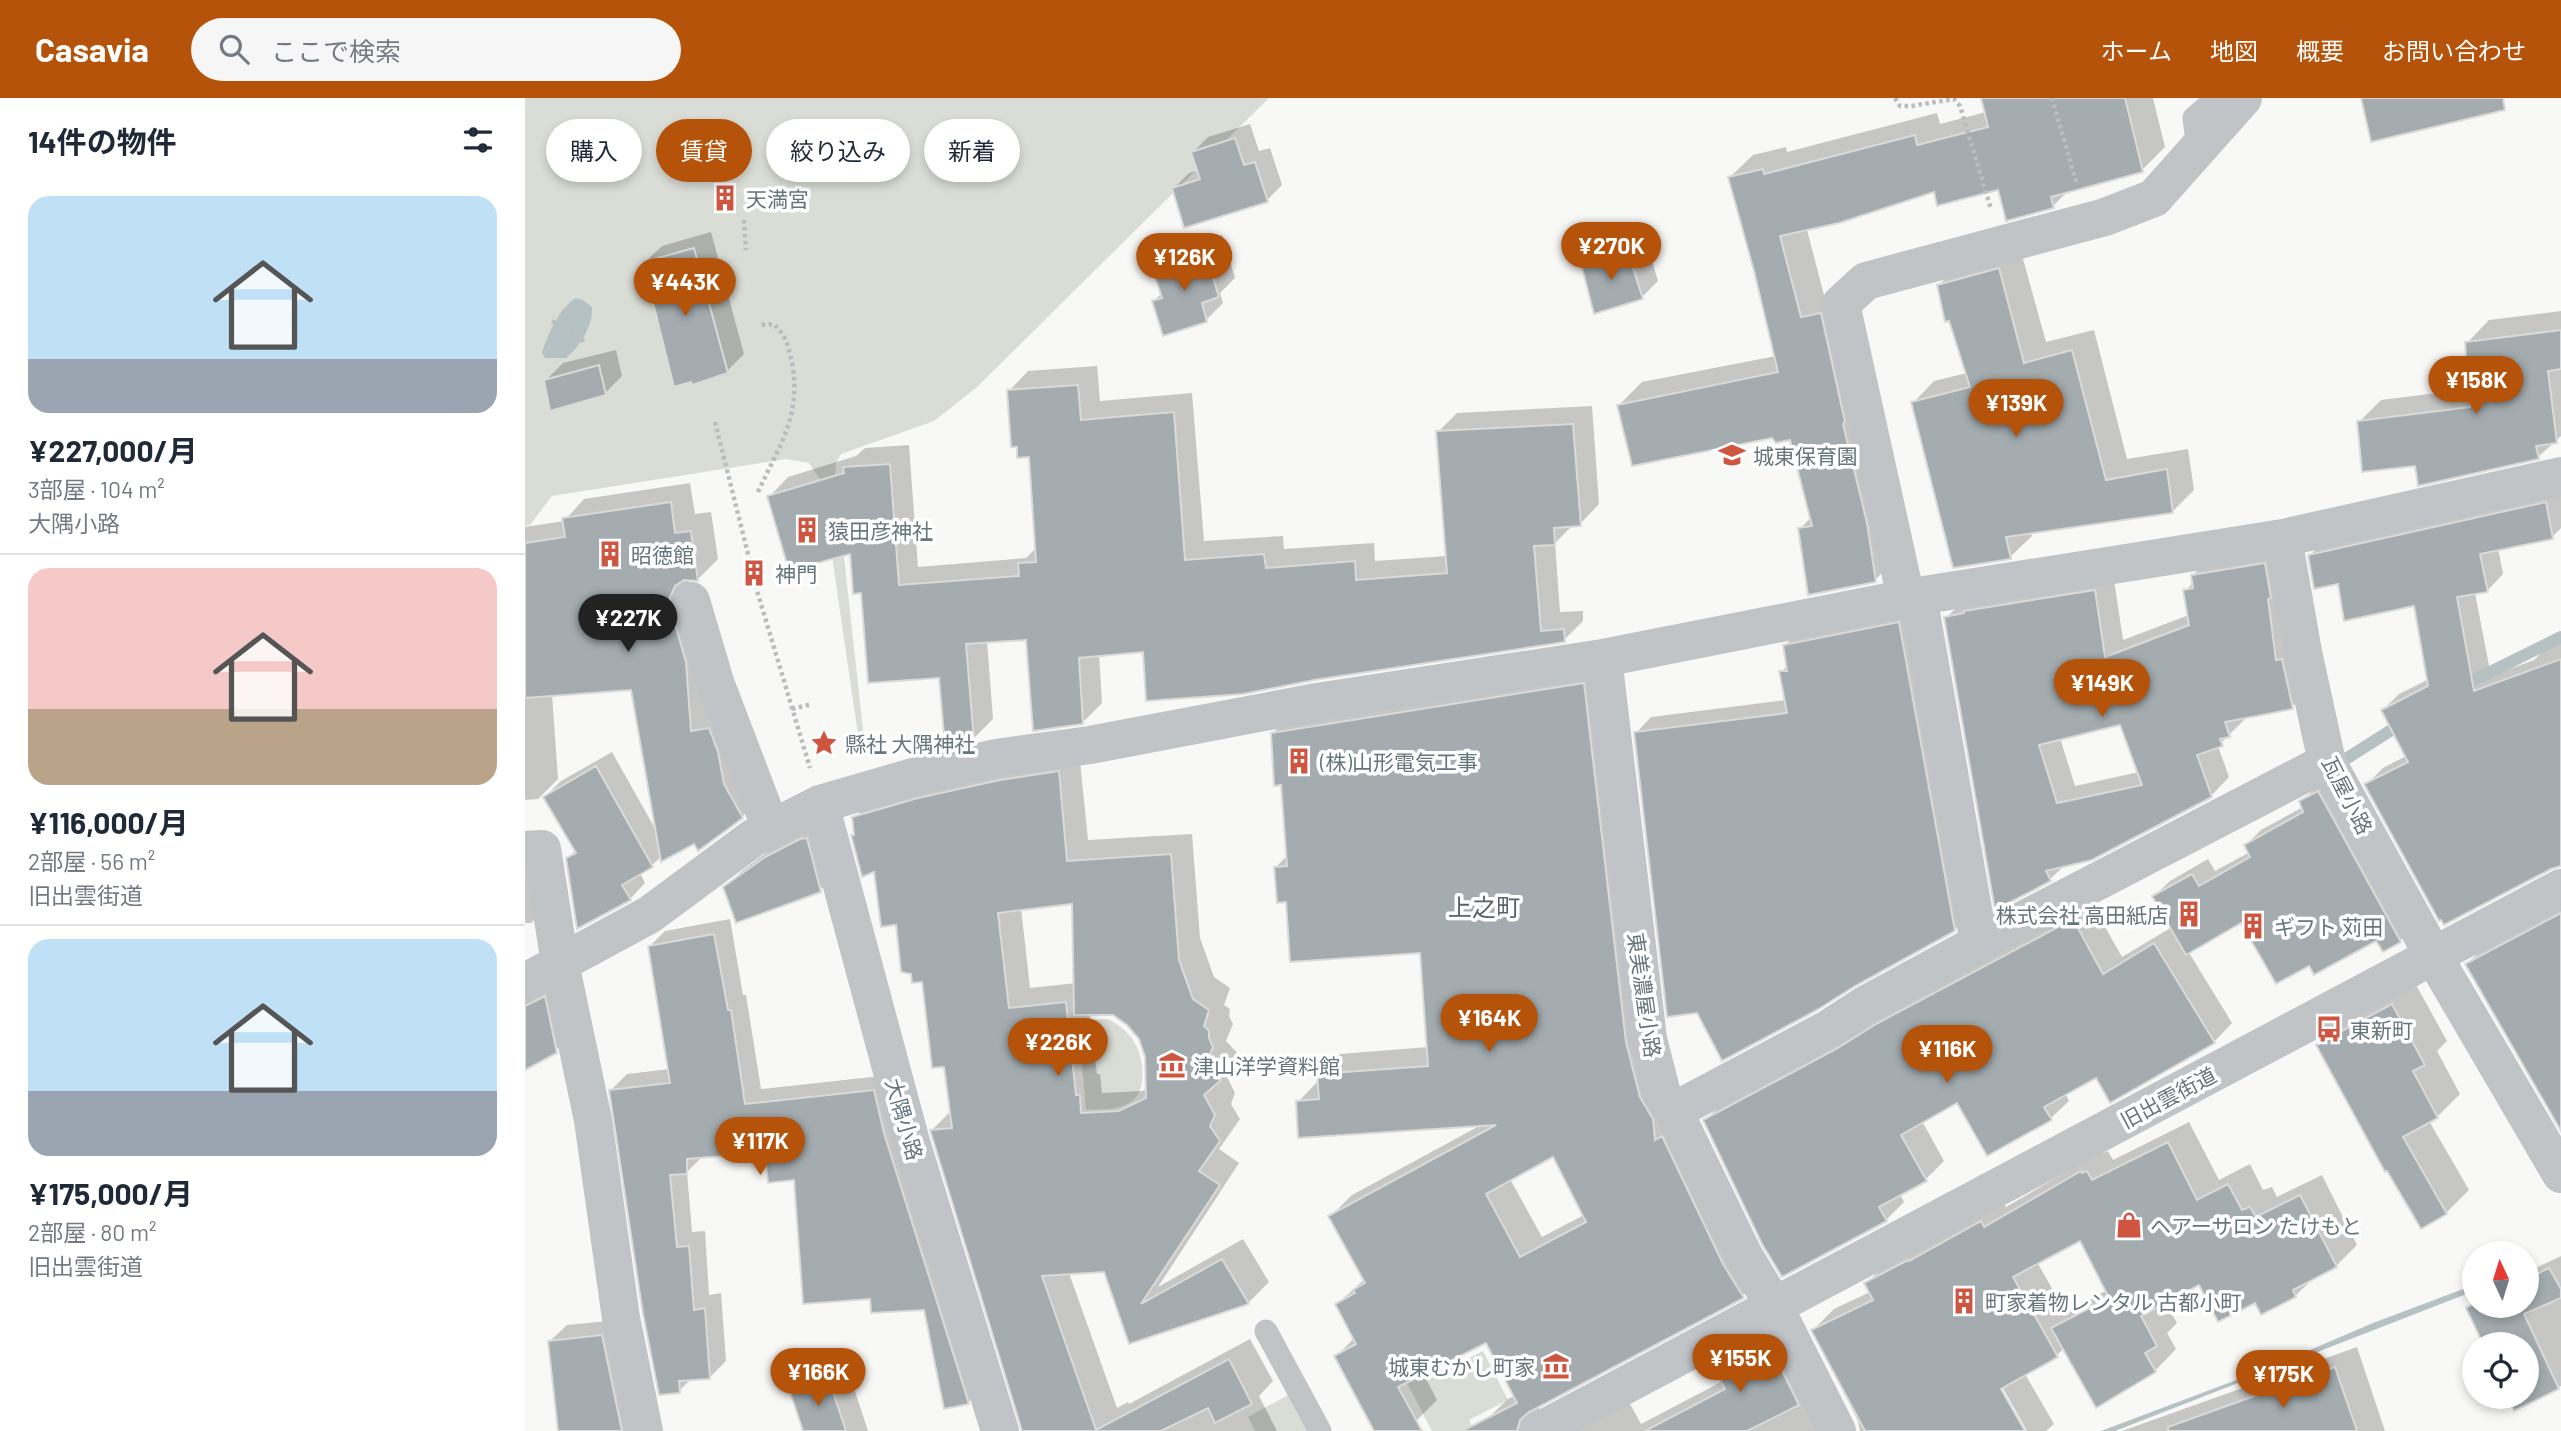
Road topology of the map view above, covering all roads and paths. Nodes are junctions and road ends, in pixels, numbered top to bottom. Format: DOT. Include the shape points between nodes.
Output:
graph roads {
  1 [pos="1895,98"];
  2 [pos="2052,98"];
  3 [pos="2217,98"];
  4 [pos="2243,98"];
  5 [pos="2197,149"];
  6 [pos="744,220"];
  7 [pos="2087,221"];
  8 [pos="2006,244"];
  9 [pos="746,250"];
  10 [pos="552,321"];
  11 [pos="759,325"];
  12 [pos="585,341"];
  13 [pos="715,422"];
  14 [pos="2561,476"];
  15 [pos="758,492"];
  16 [pos="2283,538"];
  17 [pos="1912,597"];
  18 [pos="691,601"];
  19 [pos="1603,658"];
  20 [pos="812,704"];
  21 [pos="792,709"];
  22 [pos="2327,762"];
  23 [pos="820,804"];
  24 [pos="771,828"];
  25 [pos="525,850"];
  26 [pos="2561,888"];
  27 [pos="1979,943"];
  28 [pos="2434,957"];
  29 [pos="560,962"];
  30 [pos="525,982"];
  31 [pos="1674,1111"];
  32 [pos="2561,1174"];
  33 [pos="1774,1306"];
  34 [pos="1266,1331"];
  35 [pos="645,1431"];
  36 [pos="1000,1431"];
  37 [pos="1320,1431"];
  38 [pos="1539,1431"];
  39 [pos="1837,1431"];
  1 -- 8 [label="path" via="1900,106 1954,99 1960,106 1987,201"];
  2 -- 7 [label="path"];
  3 -- 5 [label="lane" via="2194,118"];
  4 -- 5 [label="street"];
  5 -- 7 [label="street" via="2154,198"];
  6 -- 9 [label="path"];
  7 -- 8 [label="street"];
  8 -- 17 [label="street" via="1866,281 1841,304"];
  10 -- 12 [label="path"];
  11 -- 15 [label="path" via="774,324 786,337 796,383 793,417"];
  13 -- 21 [label="path"];
  14 -- 16 [label="street"];
  16 -- 17 [label="street"];
  16 -- 22 [label="street, 瓦屋小路"];
  17 -- 19 [label="street"];
  17 -- 27 [label="street"];
  18 -- 24 [label="street" via="715,682"];
  19 -- 23 [label="street" via="996,758"];
  19 -- 31 [label="street, 東美濃屋小路" via="1648,1039 1662,1094"];
  20 -- 21 [label="path"];
  21 -- 23 [label="path"];
  22 -- 27 [label="street"];
  22 -- 28 [label="street, 瓦屋小路"];
  23 -- 24 [label="street"];
  23 -- 36 [label="street, 大隅小路" via="911,1142"];
  24 -- 29 [label="street" via="649,915"];
  25 -- 29 [label="street" via="542,849"];
  26 -- 28 [label="street, 旧出雲街道"];
  27 -- 31 [label="street"];
  28 -- 32 [label="street, 瓦屋小路"];
  28 -- 33 [label="street, 旧出雲街道"];
  29 -- 30 [label="street"];
  29 -- 35 [label="street" via="593,1120 621,1318"];
  31 -- 33 [label="street, 東美濃屋小路"];
  33 -- 38 [label="street, 旧出雲街道"];
  33 -- 39 [label="street, 東美濃屋小路"];
  34 -- 37 [label="lane"];
}
